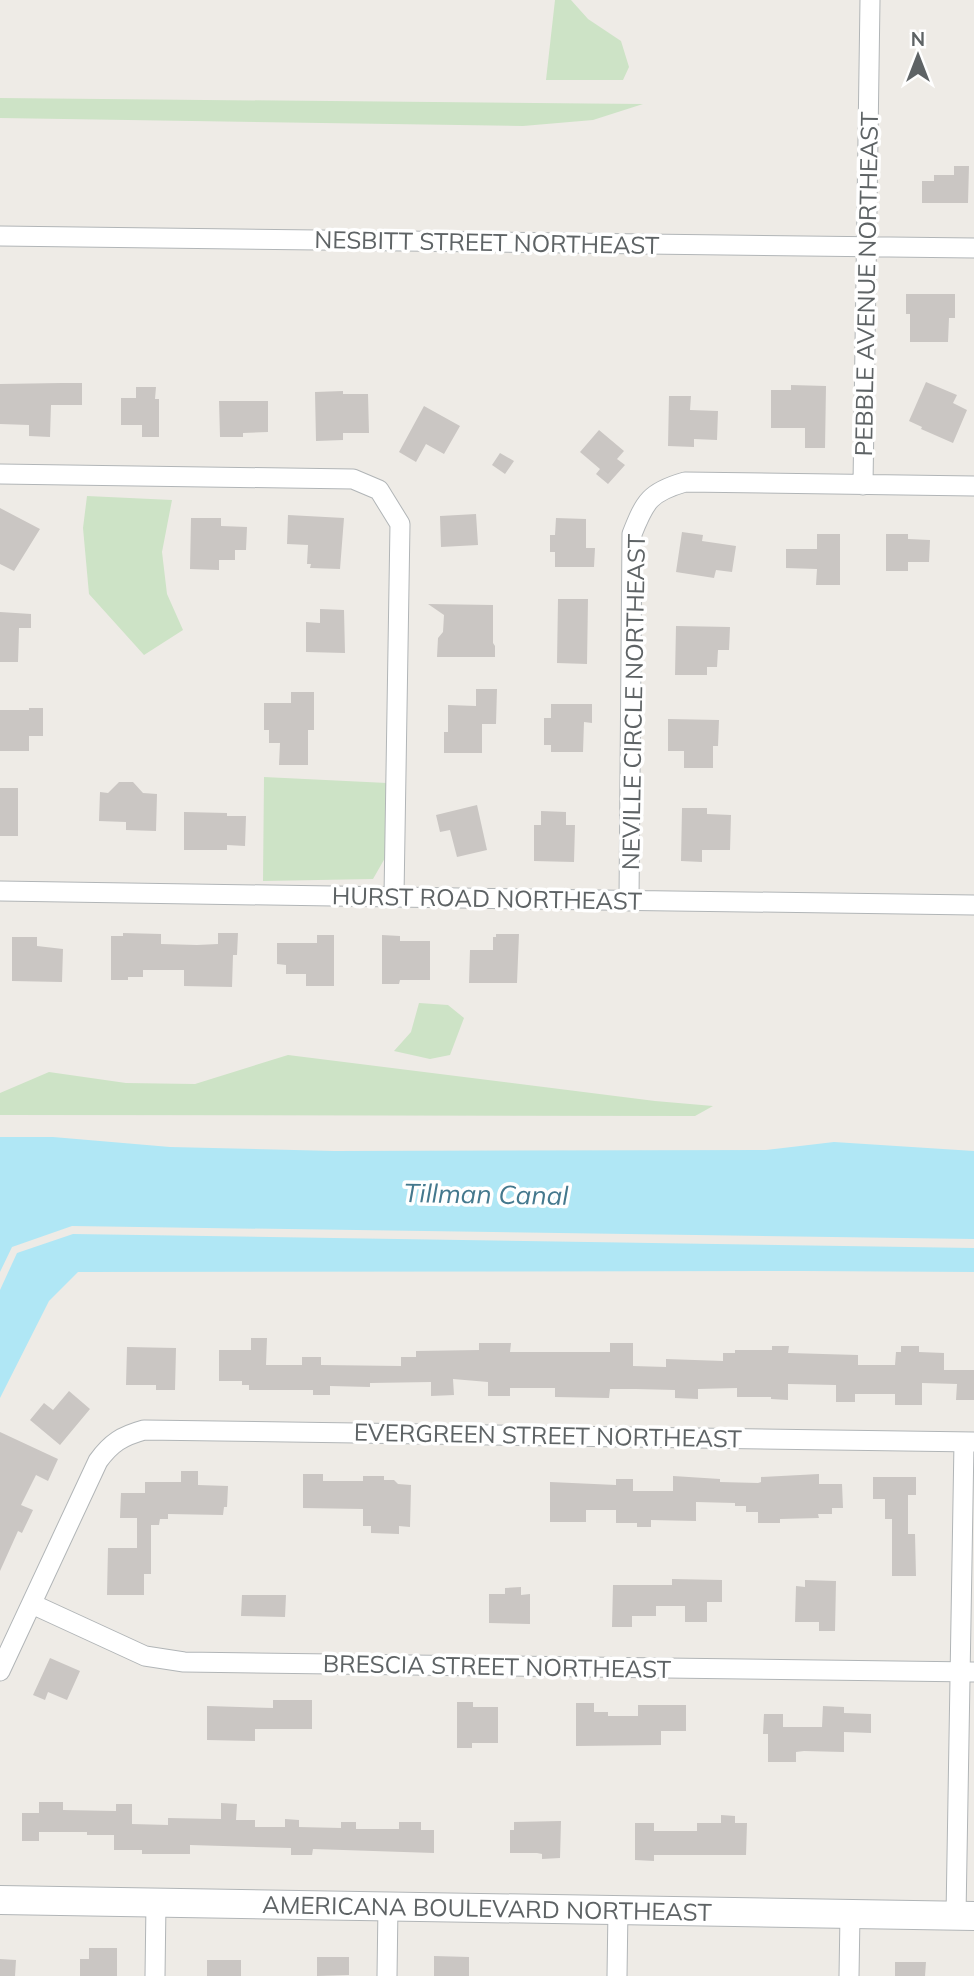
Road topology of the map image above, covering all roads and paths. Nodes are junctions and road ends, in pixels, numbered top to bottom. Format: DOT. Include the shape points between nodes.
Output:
graph roads {
  1 [pos="870,0"];
  2 [pos="0,236"];
  3 [pos="866,246"];
  4 [pos="974,248"];
  5 [pos="0,474"];
  6 [pos="863,485"];
  7 [pos="974,486"];
  8 [pos="0,891"];
  9 [pos="394,896"];
  10 [pos="629,901"];
  11 [pos="974,905"];
  12 [pos="969,1442"];
  13 [pos="32,1604"];
  14 [pos="0,1671"];
  15 [pos="967,1672"];
  16 [pos="0,1900"];
  17 [pos="156,1903"];
  18 [pos="388,1906"];
  19 [pos="618,1909"];
  20 [pos="850,1915"];
  21 [pos="965,1916"];
  22 [pos="155,1976"];
  23 [pos="387,1976"];
  24 [pos="617,1976"];
  25 [pos="849,1976"];
  1 -- 3 [label="street, PEBBLE AVENUE NORTHEAST"];
  2 -- 3 [label="street, NESBITT STREET NORTHEAST"];
  3 -- 4 [label="street, NESBITT STREET NORTHEAST"];
  3 -- 6 [label="street, PEBBLE AVENUE NORTHEAST"];
  5 -- 9 [label="street" via="353,479 379,490 400,524"];
  6 -- 7 [label="street, NEVILLE CIRCLE NORTHEAST"];
  6 -- 10 [label="street, NEVILLE CIRCLE NORTHEAST" via="685,482 664,488 644,505 632,534"];
  8 -- 9 [label="street, HURST ROAD NORTHEAST"];
  9 -- 10 [label="street, HURST ROAD NORTHEAST"];
  10 -- 11 [label="street, HURST ROAD NORTHEAST"];
  12 -- 13 [label="street, EVERGREEN STREET NORTHEAST" via="144,1430 108,1447"];
  12 -- 15 [label="street"];
  13 -- 14 [label="street"];
  13 -- 15 [label="street, BRESCIA STREET NORTHEAST" via="145,1656 184,1662"];
  15 -- 21 [label="street"];
  16 -- 17 [label="street, AMERICANA BOULEVARD NORTHEAST"];
  17 -- 18 [label="street, AMERICANA BOULEVARD NORTHEAST"];
  17 -- 22 [label="street"];
  18 -- 19 [label="street, AMERICANA BOULEVARD NORTHEAST"];
  18 -- 23 [label="street"];
  19 -- 20 [label="street, AMERICANA BOULEVARD NORTHEAST"];
  19 -- 24 [label="street"];
  20 -- 21 [label="street, AMERICANA BOULEVARD NORTHEAST"];
  20 -- 25 [label="street"];
}
